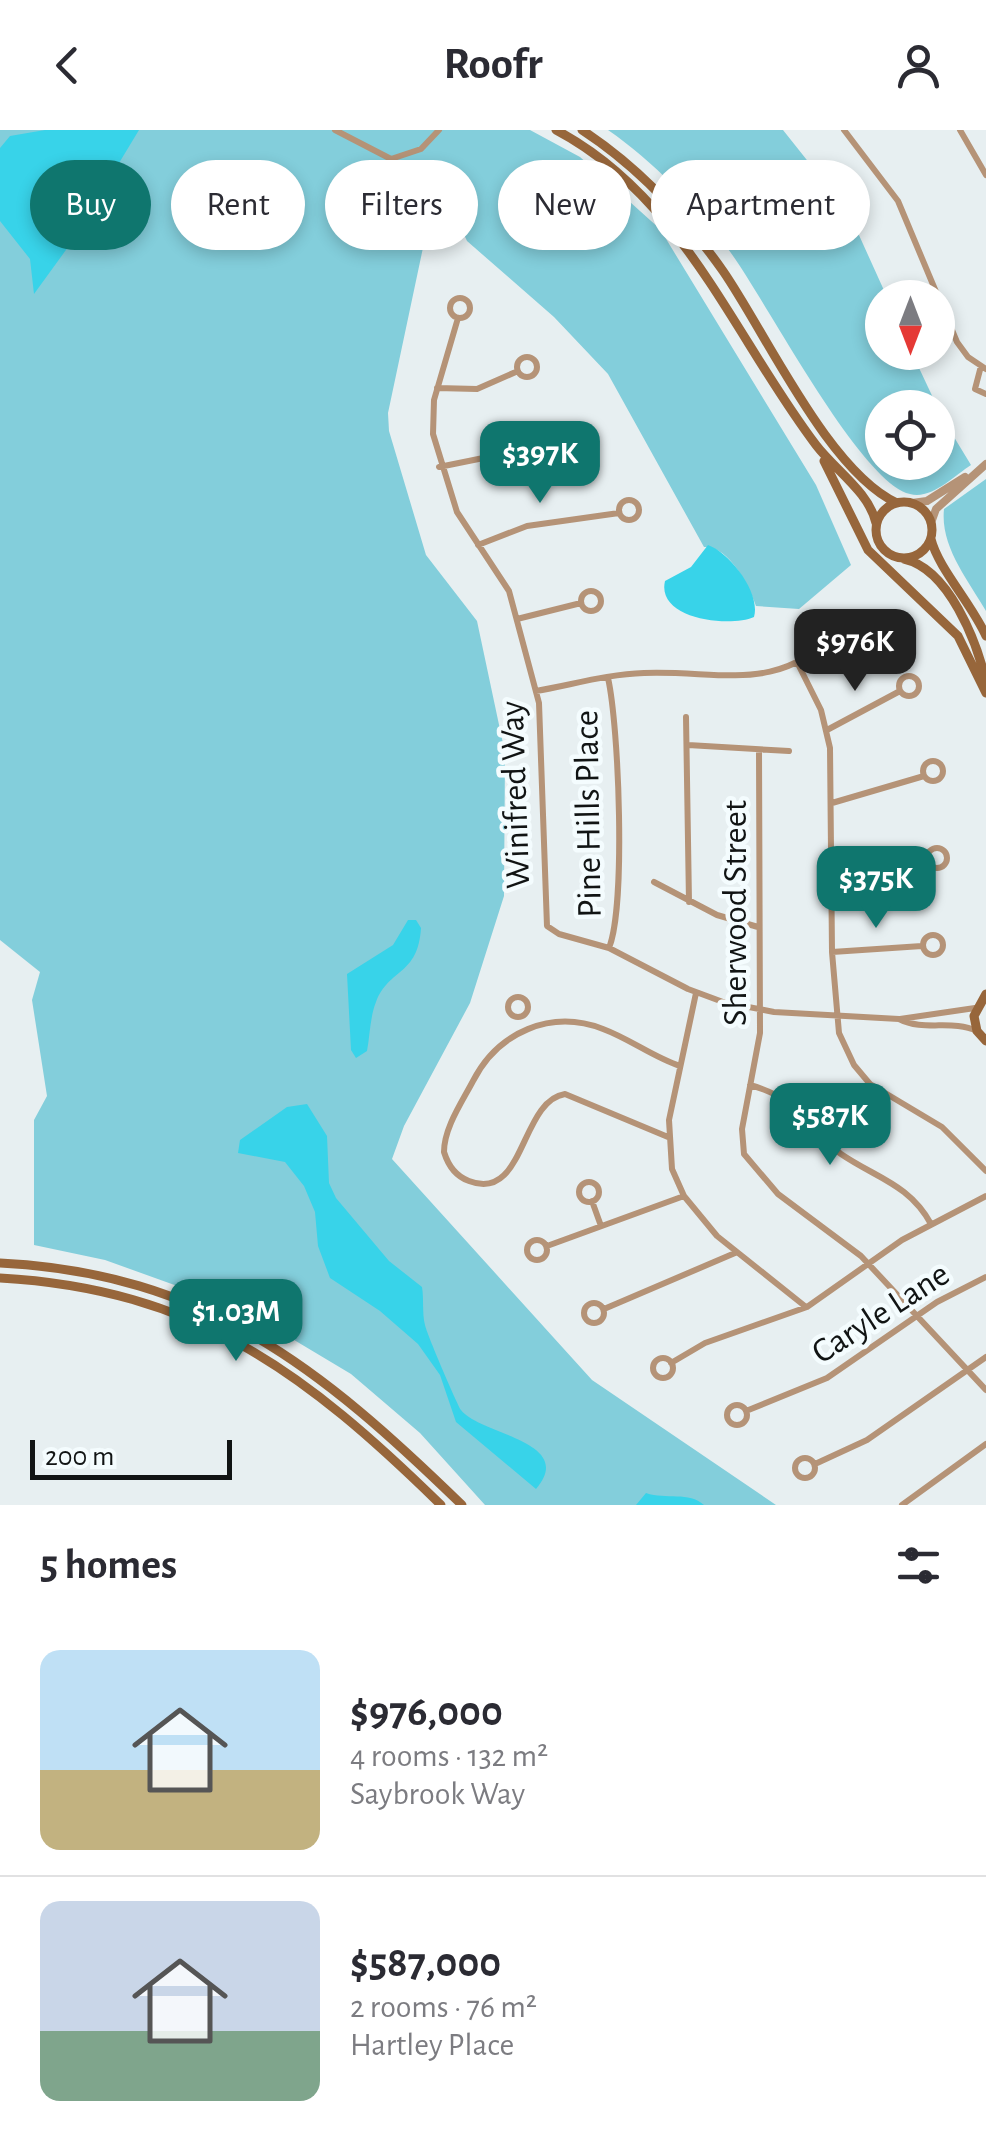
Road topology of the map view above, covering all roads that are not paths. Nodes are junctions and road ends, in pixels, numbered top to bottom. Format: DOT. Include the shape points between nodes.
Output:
graph roads {
  1 [pos="335,130"];
  2 [pos="435,130"];
  3 [pos="556,130"];
  4 [pos="582,130"];
  5 [pos="844,130"];
  6 [pos="960,130"];
  7 [pos="986,174"];
  8 [pos="458,318"];
  9 [pos="984,368"];
  10 [pos="518,372"];
  11 [pos="437,388"];
  12 [pos="986,394"];
  13 [pos="572,440"];
  14 [pos="816,445"];
  15 [pos="986,464"];
  16 [pos="440,467"];
  17 [pos="974,473"];
  18 [pos="897,503"];
  19 [pos="912,503"];
  20 [pos="619,513"];
  21 [pos="876,523"];
  22 [pos="931,523"];
  23 [pos="931,538"];
  24 [pos="478,546"];
  25 [pos="902,558"];
  26 [pos="581,603"];
  27 [pos="517,619"];
  28 [pos="840,631"];
  29 [pos="986,636"];
  30 [pos="798,664"];
  31 [pos="608,678"];
  32 [pos="986,684"];
  33 [pos="900,691"];
  34 [pos="536,692"];
  35 [pos="986,693"];
  36 [pos="686,717"];
  37 [pos="827,730"];
  38 [pos="688,745"];
  39 [pos="758,750"];
  40 [pos="789,751"];
  41 [pos="924,776"];
  42 [pos="832,803"];
  43 [pos="927,860"];
  44 [pos="832,876"];
  45 [pos="654,882"];
  46 [pos="689,902"];
  47 [pos="758,927"];
  48 [pos="922,946"];
  49 [pos="608,948"];
  50 [pos="832,952"];
  51 [pos="696,992"];
  52 [pos="986,994"];
  53 [pos="975,1008"];
  54 [pos="760,1010"];
  55 [pos="834,1014"];
  56 [pos="521,1016"];
  57 [pos="898,1019"];
  58 [pos="526,1028"];
  59 [pos="977,1031"];
  60 [pos="986,1041"];
  61 [pos="680,1066"];
  62 [pos="750,1085"];
  63 [pos="668,1137"];
  64 [pos="986,1171"];
  65 [pos="684,1196"];
  66 [pos="986,1196"];
  67 [pos="592,1202"];
  68 [pos="930,1224"];
  69 [pos="602,1226"];
  70 [pos="547,1246"];
  71 [pos="735,1252"];
  72 [pos="0,1263"];
  73 [pos="868,1263"];
  74 [pos="986,1277"];
  75 [pos="0,1278"];
  76 [pos="123,1282"];
  77 [pos="102,1292"];
  78 [pos="806,1307"];
  79 [pos="604,1309"];
  80 [pos="917,1316"];
  81 [pos="986,1357"];
  82 [pos="672,1363"];
  83 [pos="966,1369"];
  84 [pos="986,1390"];
  85 [pos="746,1410"];
  86 [pos="986,1444"];
  87 [pos="815,1464"];
  88 [pos="441,1505"];
  89 [pos="462,1505"];
  90 [pos="902,1505"];
  1 -- 2 [label="street" via="390,159 408,157"];
  3 -- 14 [label="main road" via="628,182 676,232"];
  4 -- 18 [label="main road" via="681,217 724,272 826,434 869,483"];
  5 -- 9 [label="street" via="894,194 957,342"];
  6 -- 7 [label="street"];
  8 -- 11 [label="street, Winifred Way"];
  9 -- 12 [label="street" via="974,382"];
  10 -- 11 [label="street" via="477,389"];
  11 -- 16 [label="street, Winifred Way" via="432,422"];
  13 -- 16 [label="street"];
  14 -- 21 [label="main road" via="867,500"];
  14 -- 35 [label="main road" via="868,550 958,636"];
  15 -- 17 [label="street"];
  16 -- 24 [label="street, Winifred Way"];
  17 -- 19 [label="street"];
  17 -- 22 [label="street" via="936,509"];
  18 -- 19 [label="main road"];
  18 -- 21 [label="main road"];
  19 -- 22 [label="main road"];
  20 -- 24 [label="street" via="527,526"];
  21 -- 25 [label="main road" via="878,542"];
  22 -- 23 [label="main road"];
  23 -- 25 [label="main road" via="916,556"];
  23 -- 29 [label="main road"];
  24 -- 27 [label="street, Winifred Way" via="509,590"];
  25 -- 32 [label="main road" via="926,568 942,587 970,635"];
  26 -- 27 [label="street"];
  27 -- 34 [label="street, Winifred Way"];
  28 -- 30 [label="street"];
  30 -- 31 [label="street" via="754,677 648,672"];
  30 -- 37 [label="street"];
  31 -- 34 [label="street"];
  31 -- 49 [label="street, Pine Hills Place" via="617,830"];
  33 -- 37 [label="street"];
  34 -- 49 [label="street, Winifred Way" via="544,752 544,920 559,934"];
  36 -- 38 [label="street"];
  37 -- 42 [label="street"];
  38 -- 39 [label="street"];
  38 -- 46 [label="street"];
  39 -- 40 [label="street"];
  39 -- 47 [label="street, Sherwood Street"];
  41 -- 42 [label="street"];
  42 -- 44 [label="street"];
  43 -- 44 [label="street"];
  44 -- 50 [label="street"];
  45 -- 46 [label="street"];
  46 -- 47 [label="street"];
  47 -- 54 [label="street, Sherwood Street"];
  48 -- 50 [label="street"];
  49 -- 51 [label="street, Winifred Way"];
  50 -- 55 [label="street"];
  51 -- 54 [label="street, Winifred Way"];
  51 -- 61 [label="street"];
  52 -- 53 [label="main road"];
  53 -- 57 [label="street"];
  53 -- 59 [label="main road"];
  54 -- 55 [label="street, Winifred Way"];
  54 -- 62 [label="street, Sherwood Street"];
  55 -- 57 [label="street, Winifred Way"];
  55 -- 64 [label="street" via="843,1046 870,1084 942,1126"];
  56 -- 58 [label="street"];
  57 -- 59 [label="street"];
  58 -- 61 [label="street" via="590,1024"];
  58 -- 63 [label="street" via="486,1060 447,1134 446,1159 461,1177 482,1184 504,1176 542,1105 558,1094 578,1096"];
  59 -- 60 [label="main road"];
  61 -- 63 [label="street"];
  62 -- 68 [label="street" via="784,1096 841,1154 903,1188"];
  62 -- 73 [label="street, Sherwood Street" via="741,1139 748,1162 778,1194"];
  63 -- 65 [label="street"];
  65 -- 69 [label="street"];
  65 -- 71 [label="street"];
  66 -- 68 [label="street"];
  67 -- 69 [label="street"];
  68 -- 73 [label="street"];
  69 -- 70 [label="street"];
  71 -- 78 [label="street"];
  71 -- 79 [label="street"];
  72 -- 76 [label="main road"];
  73 -- 78 [label="street"];
  73 -- 80 [label="street, Sherwood Street"];
  74 -- 80 [label="street, Caryle Lane"];
  75 -- 77 [label="main road"];
  76 -- 77 [label="main road"];
  76 -- 89 [label="main road" via="229,1322 308,1367"];
  77 -- 88 [label="main road" via="164,1309 302,1379"];
  78 -- 82 [label="street" via="713,1340"];
  80 -- 83 [label="street, Sherwood Street"];
  80 -- 85 [label="street, Caryle Lane" via="827,1378"];
  81 -- 83 [label="street"];
  83 -- 84 [label="street, Sherwood Street"];
  83 -- 87 [label="street" via="867,1440"];
  86 -- 90 [label="street"];
}
